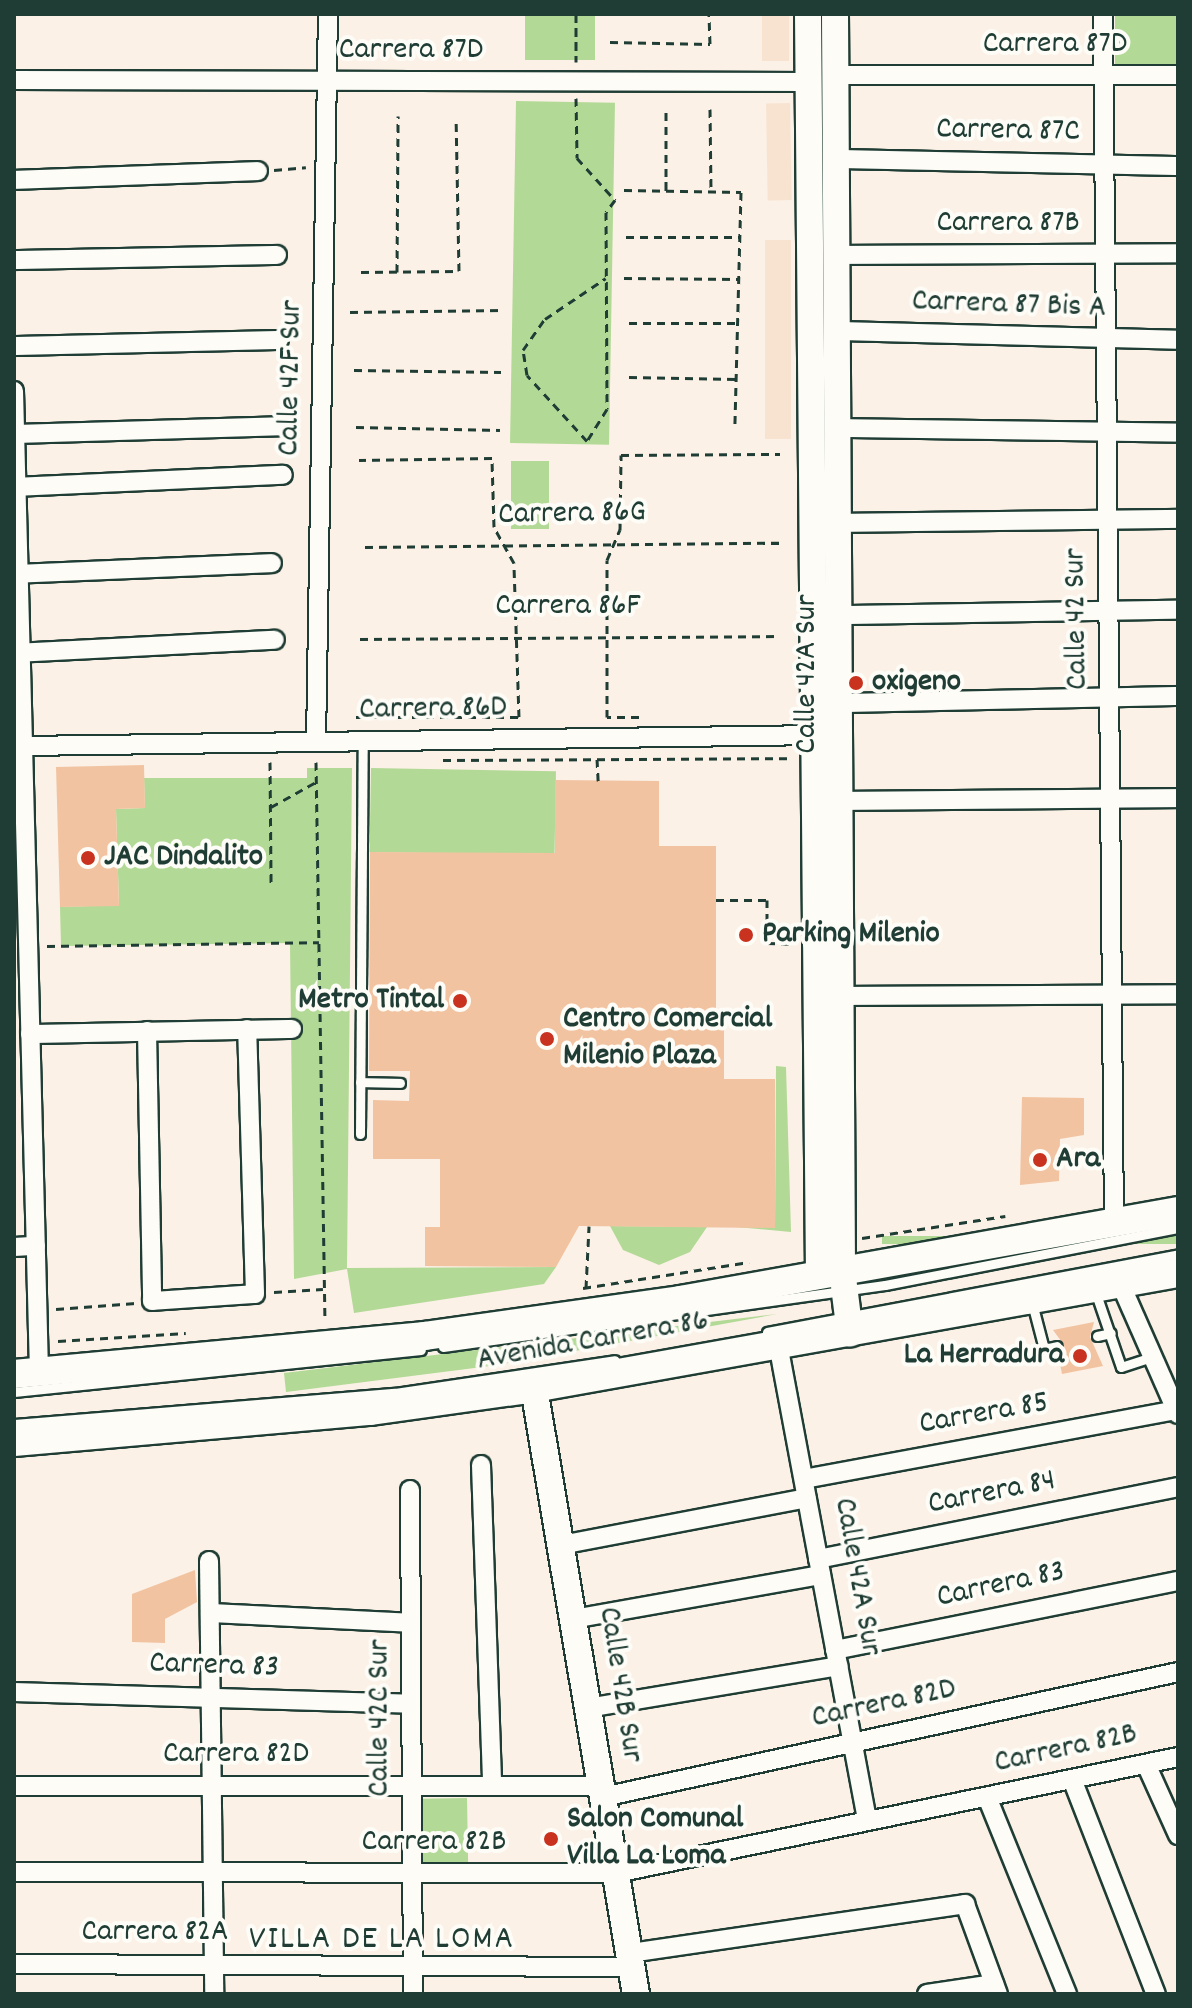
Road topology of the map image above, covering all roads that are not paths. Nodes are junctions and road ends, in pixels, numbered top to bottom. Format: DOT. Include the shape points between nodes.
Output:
graph roads {
  1 [pos="328,14"];
  2 [pos="808,14"];
  3 [pos="835,14"];
  4 [pos="1103,14"];
  5 [pos="836,75"];
  6 [pos="1104,75"];
  7 [pos="1178,75"];
  8 [pos="14,80"];
  9 [pos="327,81"];
  10 [pos="808,82"];
  11 [pos="837,159"];
  12 [pos="1104,164"];
  13 [pos="1178,166"];
  14 [pos="258,171"];
  15 [pos="14,180"];
  16 [pos="1105,253"];
  17 [pos="1178,253"];
  18 [pos="277,255"];
  19 [pos="838,255"];
  20 [pos="14,260"];
  21 [pos="839,331"];
  22 [pos="1106,338"];
  23 [pos="279,340"];
  24 [pos="1178,340"];
  25 [pos="14,346"];
  26 [pos="14,391"];
  27 [pos="14,412"];
  28 [pos="280,426"];
  29 [pos="840,428"];
  30 [pos="1107,432"];
  31 [pos="1178,433"];
  32 [pos="15,434"];
  33 [pos="283,475"];
  34 [pos="15,487"];
  35 [pos="1178,519"];
  36 [pos="1108,520"];
  37 [pos="841,523"];
  38 [pos="272,563"];
  39 [pos="16,574"];
  40 [pos="1178,610"];
  41 [pos="1108,611"];
  42 [pos="842,615"];
  43 [pos="275,640"];
  44 [pos="17,653"];
  45 [pos="1178,696"];
  46 [pos="1109,697"];
  47 [pos="843,703"];
  48 [pos="831,735"];
  49 [pos="20,740"];
  50 [pos="316,742"];
  51 [pos="363,742"];
  52 [pos="1110,797"];
  53 [pos="1178,798"];
  54 [pos="843,801"];
  55 [pos="19,824"];
  56 [pos="20,905"];
  57 [pos="22,988"];
  58 [pos="1178,994"];
  59 [pos="1112,995"];
  60 [pos="843,996"];
  61 [pos="247,1029"];
  62 [pos="292,1029"];
  63 [pos="147,1031"];
  64 [pos="30,1034"];
  65 [pos="23,1074"];
  66 [pos="360,1082"];
  67 [pos="400,1083"];
  68 [pos="360,1134"];
  69 [pos="33,1163"];
  70 [pos="14,1164"];
  71 [pos="1178,1211"];
  72 [pos="1114,1222"];
  73 [pos="1178,1228"];
  74 [pos="36,1246"];
  75 [pos="14,1247"];
  76 [pos="1178,1254"];
  77 [pos="1178,1273"];
  78 [pos="1108,1287"];
  79 [pos="841,1297"];
  80 [pos="1032,1303"];
  81 [pos="1111,1333"];
  82 [pos="1097,1336"];
  83 [pos="778,1344"];
  84 [pos="1057,1346"];
  85 [pos="1152,1357"];
  86 [pos="26,1374"];
  87 [pos="534,1388"];
  88 [pos="14,1392"];
  89 [pos="1177,1412"];
  90 [pos="14,1424"];
  91 [pos="14,1442"];
  92 [pos="481,1465"];
  93 [pos="804,1479"];
  94 [pos="1178,1487"];
  95 [pos="410,1490"];
  96 [pos="807,1498"];
  97 [pos="561,1545"];
  98 [pos="209,1561"];
  99 [pos="820,1567"];
  100 [pos="1178,1581"];
  101 [pos="210,1613"];
  102 [pos="573,1619"];
  103 [pos="411,1623"];
  104 [pos="837,1658"];
  105 [pos="1178,1672"];
  106 [pos="14,1692"];
  107 [pos="211,1695"];
  108 [pos="411,1704"];
  109 [pos="588,1708"];
  110 [pos="852,1742"];
  111 [pos="1178,1757"];
  112 [pos="1146,1764"];
  113 [pos="1072,1779"];
  114 [pos="213,1785"];
  115 [pos="412,1785"];
  116 [pos="492,1785"];
  117 [pos="14,1786"];
  118 [pos="602,1791"];
  119 [pos="987,1797"];
  120 [pos="867,1821"];
  121 [pos="1178,1835"];
  122 [pos="14,1872"];
  123 [pos="213,1872"];
  124 [pos="412,1872"];
  125 [pos="616,1873"];
  126 [pos="631,1960"];
  127 [pos="214,1963"];
  128 [pos="14,1964"];
  129 [pos="413,1964"];
  130 [pos="996,1989"];
  131 [pos="214,1994"];
  132 [pos="413,1994"];
  133 [pos="636,1994"];
  134 [pos="927,1994"];
  135 [pos="1067,1994"];
  136 [pos="1156,1994"];
  1 -- 9 [label="street, Calle 42F Sur"];
  2 -- 10 [label="street, Calle 42A Sur"];
  3 -- 5 [label="street, Calle 42A Sur"];
  4 -- 6 [label="street, Calle 42 Sur"];
  5 -- 6 [label="street, Carrera 87D"];
  5 -- 11 [label="street, Calle 42A Sur"];
  6 -- 7 [label="street, Carrera 87D"];
  6 -- 12 [label="street, Calle 42 Sur"];
  8 -- 9 [label="street, Carrera 87D"];
  9 -- 10 [label="street, Carrera 87D"];
  9 -- 50 [label="street, Calle 42F Sur"];
  10 -- 48 [label="street, Calle 42A Sur"];
  11 -- 12 [label="street, Carrera 87C"];
  11 -- 19 [label="street, Calle 42A Sur"];
  12 -- 13 [label="street, Carrera 87C"];
  12 -- 16 [label="street, Calle 42 Sur"];
  14 -- 15 [label="street"];
  16 -- 17 [label="street, Carrera 87B"];
  16 -- 19 [label="street, Carrera 87B"];
  16 -- 22 [label="street, Calle 42 Sur"];
  18 -- 20 [label="street"];
  19 -- 21 [label="street, Calle 42A Sur"];
  21 -- 22 [label="street, Carrera 87 Bis A"];
  21 -- 29 [label="street, Calle 42A Sur"];
  22 -- 24 [label="street, Carrera 87 Bis A"];
  22 -- 30 [label="street, Calle 42 Sur"];
  23 -- 25 [label="street"];
  26 -- 27 [label="street"];
  27 -- 32 [label="street"];
  28 -- 32 [label="street"];
  29 -- 30 [label="street"];
  29 -- 37 [label="street, Calle 42A Sur"];
  30 -- 31 [label="street"];
  30 -- 36 [label="street, Calle 42 Sur"];
  32 -- 34 [label="street"];
  33 -- 34 [label="street"];
  34 -- 39 [label="street"];
  35 -- 36 [label="street"];
  36 -- 37 [label="street"];
  36 -- 41 [label="street, Calle 42 Sur"];
  37 -- 42 [label="street, Calle 42A Sur"];
  38 -- 39 [label="street"];
  39 -- 44 [label="street"];
  40 -- 41 [label="street"];
  41 -- 42 [label="street"];
  41 -- 46 [label="street, Calle 42 Sur"];
  42 -- 47 [label="street, Calle 42A Sur"];
  43 -- 44 [label="street"];
  44 -- 49 [label="street"];
  45 -- 46 [label="street"];
  46 -- 47 [label="street"];
  46 -- 52 [label="street, Calle 42 Sur"];
  47 -- 48 [label="street, Calle 42A Sur"];
  48 -- 51 [label="street, Carrera 86D"];
  48 -- 54 [label="street, Calle 42A Sur"];
  48 -- 79 [label="street, Calle 42A Sur"];
  49 -- 50 [label="street, Carrera 86D"];
  49 -- 55 [label="street"];
  50 -- 51 [label="street, Carrera 86D"];
  51 -- 66 [label="lane"];
  52 -- 53 [label="street"];
  52 -- 54 [label="street"];
  52 -- 59 [label="street, Calle 42 Sur"];
  54 -- 60 [label="street, Calle 42A Sur"];
  55 -- 56 [label="street"];
  56 -- 57 [label="street" via="28,946"];
  57 -- 64 [label="street"];
  58 -- 59 [label="street"];
  59 -- 60 [label="street"];
  59 -- 72 [label="street, Calle 42 Sur"];
  60 -- 79 [label="street, Calle 42A Sur"];
  61 -- 62 [label="street"];
  61 -- 63 [label="street"];
  61 -- 63 [label="street" via="255,1294 152,1301"];
  63 -- 64 [label="street"];
  64 -- 65 [label="street"];
  65 -- 69 [label="street"];
  66 -- 67 [label="lane"];
  66 -- 68 [label="lane"];
  69 -- 70 [label="street"];
  69 -- 74 [label="street"];
  71 -- 72 [label="main road, Avenida Carrera 86"];
  72 -- 79 [label="main road, Avenida Carrera 86"];
  73 -- 79 [label="lane"];
  74 -- 75 [label="street"];
  74 -- 86 [label="street" via="38,1341"];
  76 -- 79 [label="lane"];
  77 -- 78 [label="main road, Avenida Carrera 86"];
  78 -- 80 [label="main road, Avenida Carrera 86"];
  78 -- 81 [label="lane"];
  78 -- 85 [label="street"];
  79 -- 80 [label="main road, Avenida Carrera 86"];
  79 -- 83 [label="main road, Avenida Carrera 86"];
  79 -- 86 [label="main road, Avenida Carrera 86"];
  79 -- 88 [label="lane" via="327,1362"];
  79 -- 90 [label="lane" via="395,1393"];
  80 -- 84 [label="lane" via="1044,1349"];
  81 -- 82 [label="lane"];
  81 -- 85 [label="lane" via="1121,1367"];
  83 -- 87 [label="main road, Avenida Carrera 86"];
  83 -- 93 [label="street, Calle 42A Sur"];
  85 -- 89 [label="street"];
  87 -- 91 [label="main road, Avenida Carrera 86" via="371,1411"];
  87 -- 97 [label="street, Calle 42B Sur"];
  89 -- 93 [label="street, Carrera 85"];
  92 -- 116 [label="street"];
  93 -- 96 [label="street, Calle 42A Sur"];
  94 -- 99 [label="street, Carrera 84"];
  95 -- 103 [label="street, Calle 42C Sur"];
  96 -- 97 [label="street"];
  96 -- 99 [label="street, Calle 42A Sur"];
  97 -- 102 [label="street, Calle 42B Sur"];
  98 -- 101 [label="street"];
  99 -- 102 [label="street, Carrera 84"];
  99 -- 104 [label="street, Calle 42A Sur"];
  100 -- 104 [label="street, Carrera 83"];
  101 -- 103 [label="street"];
  101 -- 107 [label="street"];
  102 -- 109 [label="street, Calle 42B Sur"];
  103 -- 108 [label="street, Calle 42C Sur"];
  104 -- 109 [label="street, Carrera 83"];
  104 -- 110 [label="street, Calle 42A Sur"];
  105 -- 110 [label="street, Carrera 82D"];
  106 -- 107 [label="street, Carrera 83"];
  107 -- 108 [label="street, Carrera 83"];
  107 -- 114 [label="street"];
  108 -- 115 [label="street, Calle 42C Sur"];
  109 -- 118 [label="street, Calle 42B Sur"];
  110 -- 118 [label="street, Carrera 82D"];
  110 -- 120 [label="street, Calle 42A Sur"];
  111 -- 112 [label="street, Carrera 82B"];
  112 -- 113 [label="street, Carrera 82B"];
  112 -- 121 [label="street"];
  113 -- 119 [label="street, Carrera 82B"];
  113 -- 136 [label="street"];
  114 -- 115 [label="street, Carrera 82D"];
  114 -- 117 [label="street, Carrera 82D"];
  114 -- 123 [label="street"];
  115 -- 116 [label="street, Carrera 82D"];
  115 -- 124 [label="street, Calle 42C Sur"];
  116 -- 118 [label="street, Carrera 82D"];
  118 -- 125 [label="street, Calle 42B Sur"];
  119 -- 120 [label="street, Carrera 82B"];
  119 -- 135 [label="street"];
  120 -- 125 [label="street, Carrera 82B"];
  122 -- 123 [label="street, Carrera 82B"];
  123 -- 124 [label="street, Carrera 82B"];
  123 -- 127 [label="street"];
  124 -- 125 [label="street, Carrera 82B"];
  124 -- 129 [label="street, Calle 42C Sur"];
  125 -- 126 [label="street, Calle 42B Sur"];
  126 -- 129 [label="street, Carrera 82A"];
  126 -- 130 [label="street, Carrera 82A" via="965,1904"];
  126 -- 133 [label="street, Calle 42B Sur"];
  127 -- 128 [label="street, Carrera 82A"];
  127 -- 129 [label="street, Carrera 82A"];
  127 -- 131 [label="street"];
  129 -- 132 [label="street, Calle 42C Sur"];
  130 -- 134 [label="street"];
}
